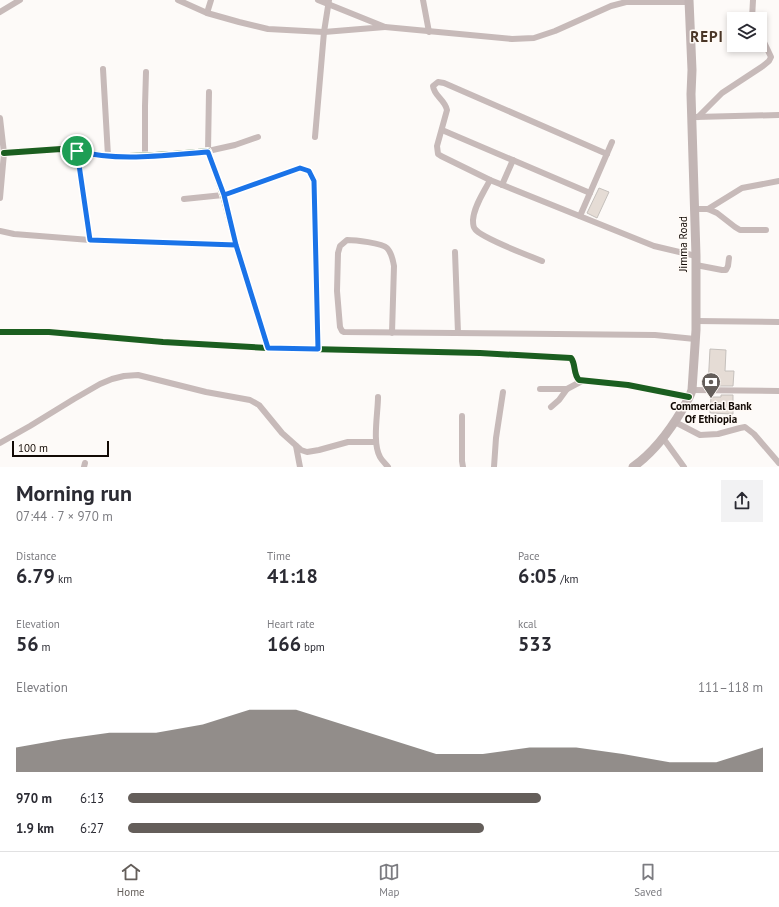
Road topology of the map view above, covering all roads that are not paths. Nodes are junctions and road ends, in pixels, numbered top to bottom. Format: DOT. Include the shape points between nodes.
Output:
graph roads {
  1 [pos="20,0"];
  2 [pos="178,0"];
  3 [pos="211,0"];
  4 [pos="318,0"];
  5 [pos="423,0"];
  6 [pos="753,0"];
  7 [pos="689,1"];
  8 [pos="329,2"];
  9 [pos="611,3"];
  10 [pos="0,12"];
  11 [pos="752,12"];
  12 [pos="207,13"];
  13 [pos="385,27"];
  14 [pos="324,32"];
  15 [pos="429,32"];
  16 [pos="767,48"];
  17 [pos="103,69"];
  18 [pos="146,72"];
  19 [pos="209,92"];
  20 [pos="779,115"];
  21 [pos="695,117"];
  22 [pos="0,118"];
  23 [pos="442,130"];
  24 [pos="258,137"];
  25 [pos="315,137"];
  26 [pos="612,142"];
  27 [pos="2,144"];
  28 [pos="77,151"];
  29 [pos="4,152"];
  30 [pos="208,152"];
  31 [pos="607,154"];
  32 [pos="108,156"];
  33 [pos="145,157"];
  34 [pos="513,160"];
  35 [pos="490,180"];
  36 [pos="779,181"];
  37 [pos="502,185"];
  38 [pos="590,193"];
  39 [pos="224,195"];
  40 [pos="0,198"];
  41 [pos="184,199"];
  42 [pos="695,209"];
  43 [pos="708,209"];
  44 [pos="580,216"];
  45 [pos="766,230"];
  46 [pos="0,231"];
  47 [pos="90,240"];
  48 [pos="236,245"];
  49 [pos="456,252"];
  50 [pos="729,258"];
  51 [pos="696,260"];
  52 [pos="542,262"];
  53 [pos="696,321"];
  54 [pos="779,322"];
  55 [pos="0,332"];
  56 [pos="392,333"];
  57 [pos="458,333"];
  58 [pos="695,339"];
  59 [pos="268,348"];
  60 [pos="318,349"];
  61 [pos="582,381"];
  62 [pos="540,389"];
  63 [pos="567,389"];
  64 [pos="779,391"];
  65 [pos="503,392"];
  66 [pos="691,393"];
  67 [pos="378,397"];
  68 [pos="551,407"];
  69 [pos="462,416"];
  70 [pos="675,422"];
  71 [pos="663,438"];
  72 [pos="376,442"];
  73 [pos="0,443"];
  74 [pos="296,446"];
  75 [pos="779,463"];
  76 [pos="300,467"];
  77 [pos="388,467"];
  78 [pos="462,467"];
  79 [pos="494,467"];
  80 [pos="633,467"];
  81 [pos="684,467"];
  1 -- 10 [label="street"];
  2 -- 12 [label="street"];
  3 -- 12 [label="street"];
  4 -- 8 [label="street"];
  5 -- 15 [label="street"];
  6 -- 11 [label="street"];
  7 -- 9 [label="street"];
  7 -- 21 [label="highway, Jimma Road"];
  8 -- 13 [label="street"];
  8 -- 14 [label="street"];
  9 -- 15 [label="street" via="555,31 534,38 512,39"];
  12 -- 14 [label="street" via="268,28"];
  13 -- 14 [label="street"];
  13 -- 15 [label="street"];
  14 -- 25 [label="street"];
  16 -- 21 [label="street" via="771,57 764,66 722,93"];
  17 -- 32 [label="street"];
  18 -- 33 [label="street"];
  19 -- 30 [label="street"];
  20 -- 21 [label="street"];
  21 -- 42 [label="highway, Jimma Road"];
  22 -- 27 [label="street"];
  23 -- 31 [label="street" via="447,107 433,89 438,82"];
  23 -- 34 [label="street"];
  23 -- 35 [label="street" via="437,146 438,154"];
  24 -- 30 [label="street"];
  26 -- 31 [label="street"];
  27 -- 29 [label="street"];
  28 -- 29 [label="street" via="61,149"];
  28 -- 32 [label="street"];
  28 -- 47 [label="street"];
  29 -- 40 [label="street"];
  30 -- 33 [label="street"];
  30 -- 39 [label="street"];
  31 -- 38 [label="street"];
  32 -- 33 [label="street"];
  34 -- 37 [label="street"];
  34 -- 38 [label="street"];
  35 -- 37 [label="street"];
  35 -- 52 [label="street" via="476,206 473,220 475,230"];
  36 -- 43 [label="street" via="742,188"];
  37 -- 44 [label="street"];
  38 -- 44 [label="street"];
  39 -- 41 [label="street"];
  39 -- 48 [label="street"];
  39 -- 60 [label="street" via="300,168 309,171 314,181"];
  42 -- 43 [label="street"];
  42 -- 51 [label="highway, Jimma Road"];
  43 -- 45 [label="street" via="740,230"];
  44 -- 51 [label="street"];
  46 -- 47 [label="street"];
  47 -- 48 [label="street"];
  48 -- 59 [label="street"];
  49 -- 57 [label="street"];
  50 -- 51 [label="street" via="726,270"];
  51 -- 53 [label="highway, Jimma Road"];
  53 -- 54 [label="street"];
  53 -- 58 [label="highway, Jimma Road"];
  55 -- 59 [label="street" via="49,332"];
  56 -- 56 [label="street" via="344,332 340,327 337,291 338,253 340,246 347,240 388,248 394,266"];
  56 -- 57 [label="street"];
  57 -- 58 [label="street" via="655,335"];
  58 -- 66 [label="highway, Jimma Road"];
  59 -- 60 [label="street"];
  60 -- 61 [label="street" via="571,358 577,378"];
  61 -- 63 [label="street"];
  61 -- 66 [label="street"];
  62 -- 63 [label="street"];
  63 -- 68 [label="street"];
  64 -- 66 [label="street"];
  65 -- 79 [label="street"];
  66 -- 70 [label="highway, Jimma Road"];
  67 -- 72 [label="street"];
  69 -- 78 [label="street"];
  70 -- 71 [label="highway, Jimma Road"];
  70 -- 75 [label="street" via="700,436 745,427"];
  71 -- 80 [label="highway, Jimma Road"];
  71 -- 81 [label="street"];
  72 -- 74 [label="street" via="348,442 307,452"];
  72 -- 77 [label="street" via="380,458"];
  73 -- 74 [label="street" via="100,384 118,377 138,375 250,400 259,405"];
  74 -- 76 [label="street"];
}
